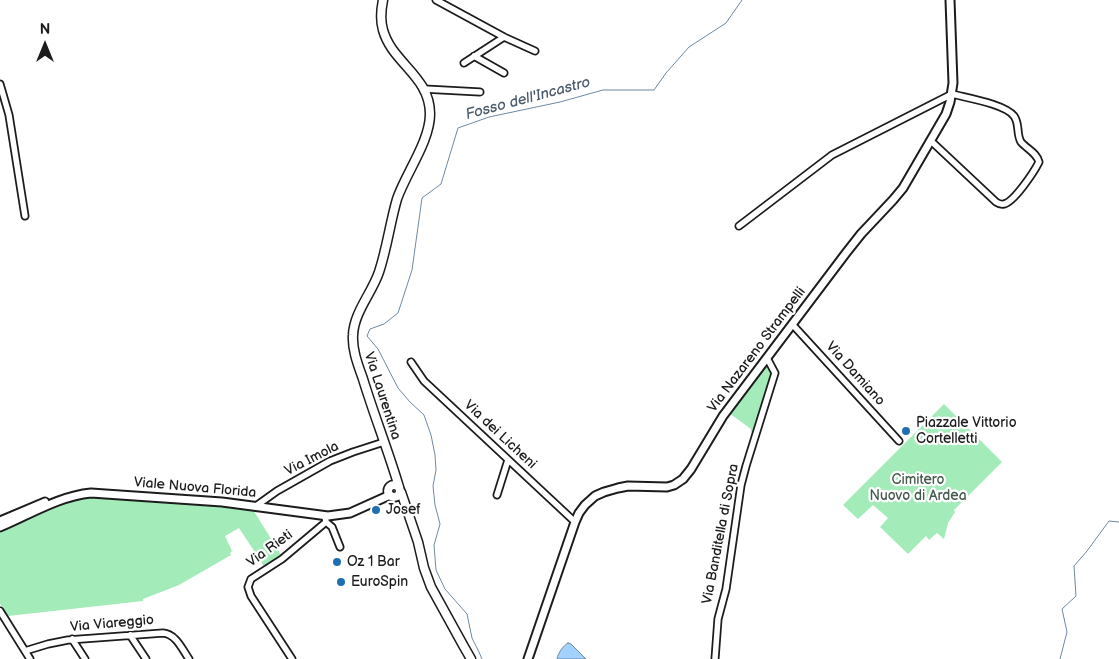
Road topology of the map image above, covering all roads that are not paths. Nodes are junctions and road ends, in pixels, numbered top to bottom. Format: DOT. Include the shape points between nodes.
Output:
graph roads {
  1 [pos="383,0"];
  2 [pos="436,0"];
  3 [pos="950,0"];
  4 [pos="504,37"];
  5 [pos="535,51"];
  6 [pos="474,56"];
  7 [pos="464,63"];
  8 [pos="504,73"];
  9 [pos="0,84"];
  10 [pos="424,89"];
  11 [pos="480,92"];
  12 [pos="952,94"];
  13 [pos="931,141"];
  14 [pos="24,216"];
  15 [pos="739,226"];
  16 [pos="792,324"];
  17 [pos="767,358"];
  18 [pos="411,362"];
  19 [pos="899,441"];
  20 [pos="384,442"];
  21 [pos="508,460"];
  22 [pos="394,491"];
  23 [pos="497,495"];
  24 [pos="258,504"];
  25 [pos="325,519"];
  26 [pos="4,520"];
  27 [pos="575,522"];
  28 [pos="0,527"];
  29 [pos="340,547"];
  30 [pos="0,611"];
  31 [pos="130,635"];
  32 [pos="72,639"];
  33 [pos="25,650"];
  34 [pos="30,659"];
  35 [pos="85,659"];
  36 [pos="146,659"];
  37 [pos="189,659"];
  38 [pos="292,659"];
  39 [pos="472,659"];
  40 [pos="528,659"];
  41 [pos="715,659"];
  1 -- 10 [label="main road" via="381,21 386,38"];
  2 -- 4 [label="street"];
  3 -- 12 [label="street, Via Nazareno Strampelli"];
  4 -- 5 [label="street"];
  4 -- 6 [label="street"];
  6 -- 7 [label="street"];
  6 -- 8 [label="street"];
  9 -- 14 [label="street" via="9,115"];
  10 -- 11 [label="street"];
  10 -- 20 [label="main road, Via Laurentina" via="430,111 428,128 398,196 378,276 356,319 353,338 368,398"];
  12 -- 13 [label="street, Via Nazareno Strampelli"];
  12 -- 13 [label="street" via="994,105 1010,113 1016,119 1021,141 1038,163 1020,191 1007,203 1000,204"];
  12 -- 15 [label="street" via="832,155"];
  13 -- 16 [label="street, Via Nazareno Strampelli" via="905,185 849,248"];
  16 -- 17 [label="street, Via Nazareno Strampelli"];
  16 -- 19 [label="street, Via Damiano"];
  17 -- 27 [label="street, Via Nazareno Strampelli" via="723,416 681,482 667,487 625,486 604,492 585,505"];
  17 -- 41 [label="street, Via Banditella di Sopra" via="775,374 741,485 726,589 718,620"];
  18 -- 21 [label="street, Via dei Licheni" via="423,380"];
  20 -- 22 [label="main road, Via Laurentina"];
  20 -- 24 [label="street, Via Imola" via="330,461"];
  21 -- 23 [label="street"];
  21 -- 27 [label="street, Via dei Licheni"];
  22 -- 24 [label="street, Viale Nuova Florida" via="335,512"];
  22 -- 25 [label="street, Viale Nuova Florida" via="350,513"];
  22 -- 39 [label="main road, Via Laurentina" via="406,507 431,587"];
  24 -- 25 [label="street, Viale Nuova Florida"];
  24 -- 26 [label="street, Viale Nuova Florida" via="211,497 92,489 63,496"];
  25 -- 29 [label="street"];
  25 -- 38 [label="street, Via Rieti" via="282,559 252,578 248,585 251,596"];
  26 -- 28 [label="street, Viale Nuova Florida"];
  27 -- 40 [label="street, Via Nazareno Strampelli"];
  30 -- 33 [label="street"];
  31 -- 32 [label="street, Via Viareggio"];
  31 -- 36 [label="street"];
  31 -- 37 [label="street, Via Viareggio" via="169,634"];
  32 -- 33 [label="street, Via Viareggio"];
  32 -- 35 [label="street"];
  33 -- 34 [label="street"];
}
